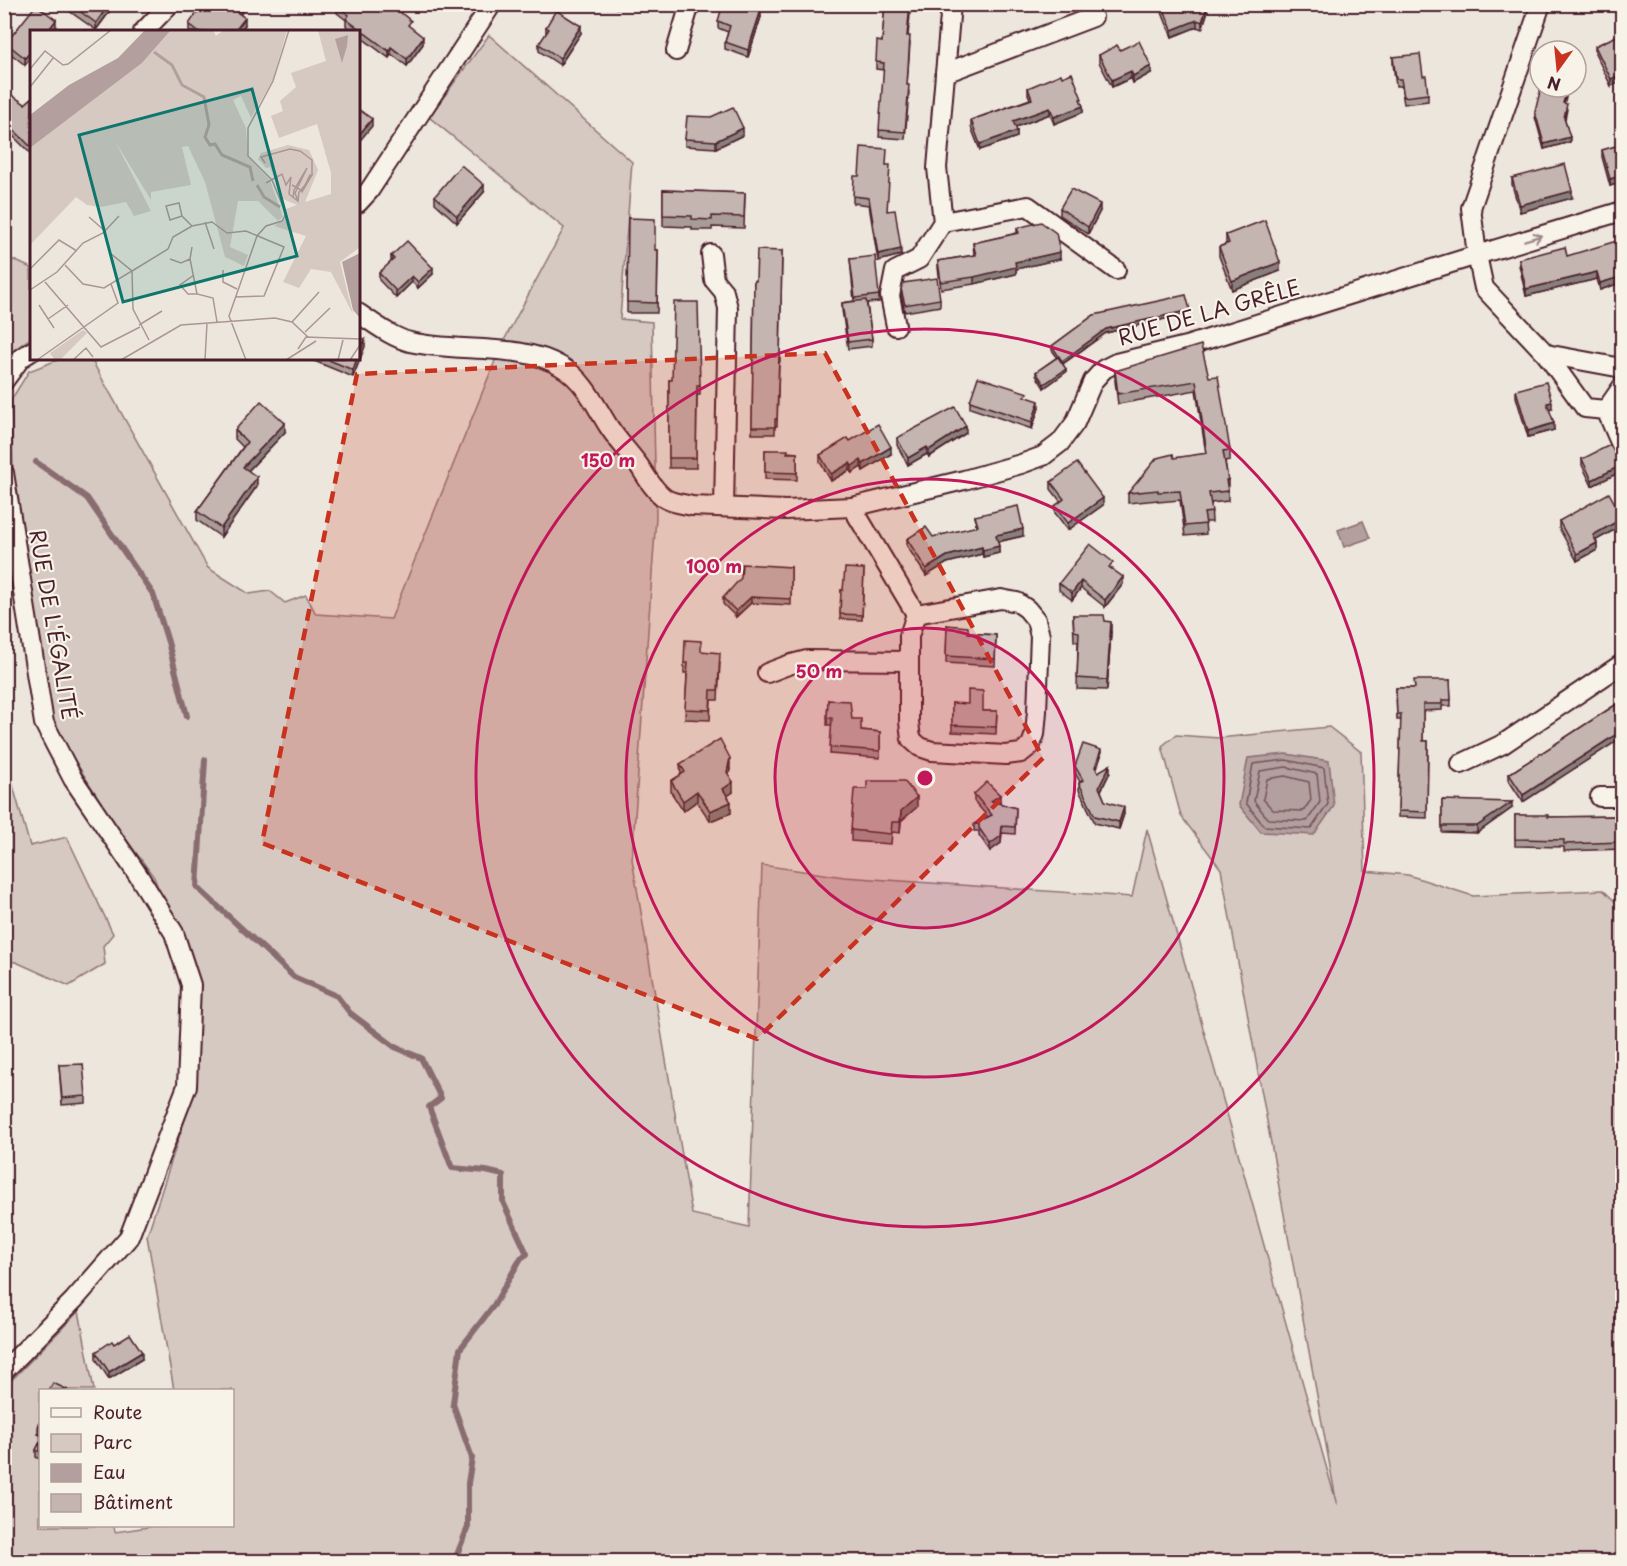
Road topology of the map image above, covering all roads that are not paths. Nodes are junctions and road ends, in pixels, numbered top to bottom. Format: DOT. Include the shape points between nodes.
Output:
graph roads {
  1 [pos="170,4"];
  2 [pos="492,4"];
  3 [pos="690,4"];
  4 [pos="951,4"];
  5 [pos="1089,4"];
  6 [pos="1541,4"];
  7 [pos="145,30"];
  8 [pos="676,51"];
  9 [pos="945,73"];
  10 [pos="360,201"];
  11 [pos="1623,210"];
  12 [pos="943,222"];
  13 [pos="711,254"];
  14 [pos="1477,255"];
  15 [pos="1116,270"];
  16 [pos="360,314"];
  17 [pos="896,326"];
  18 [pos="30,352"];
  19 [pos="1546,354"];
  20 [pos="1623,368"];
  21 [pos="4,381"];
  22 [pos="1623,387"];
  23 [pos="1606,410"];
  24 [pos="1623,447"];
  25 [pos="4,473"];
  26 [pos="724,507"];
  27 [pos="852,507"];
  28 [pos="916,614"];
  29 [pos="909,661"];
  30 [pos="1622,665"];
  31 [pos="767,673"];
  32 [pos="1461,764"];
  33 [pos="1600,797"];
  34 [pos="1623,797"];
  35 [pos="4,1371"];
  1 -- 7 [label="street"];
  2 -- 10 [label="street"];
  3 -- 8 [label="street"];
  4 -- 9 [label="street"];
  5 -- 9 [label="street" via="1093,17"];
  6 -- 14 [label="street" via="1471,208"];
  9 -- 12 [label="street" via="937,168"];
  14 -- 11 [label="street, RUE DE LA GRÊLE, one-way"];
  12 -- 15 [label="street" via="1028,206"];
  12 -- 17 [label="street" via="919,259 895,271 890,296"];
  13 -- 26 [label="street" via="714,280 724,292 728,308"];
  14 -- 19 [label="street" via="1484,288"];
  14 -- 27 [label="street, RUE DE LA GRÊLE" via="1186,346 1116,363 1094,381 1075,423 1060,443 1043,456"];
  16 -- 26 [label="street, RUE DE LA GRÊLE" via="409,342 514,352 561,366 588,391 611,430 666,499 692,506"];
  18 -- 21 [label="street"];
  19 -- 20 [label="street"];
  19 -- 23 [label="street" via="1584,408"];
  22 -- 23 [label="street"];
  23 -- 24 [label="street"];
  25 -- 35 [label="street, RUE DE L'ÉGALITÉ" via="44,723 73,779 174,933 191,985 187,1086 129,1237"];
  26 -- 27 [label="street, RUE DE LA GRÊLE"];
  27 -- 28 [label="street"];
  28 -- 29 [label="street" via="909,636"];
  28 -- 29 [label="street" via="1001,599 1027,609 1036,620 1040,636 1037,711 1031,745 1021,753 1006,755 932,752 920,747 911,739"];
  29 -- 31 [label="street" via="807,660"];
  30 -- 32 [label="street" via="1503,744"];
  33 -- 34 [label="street"];
}
